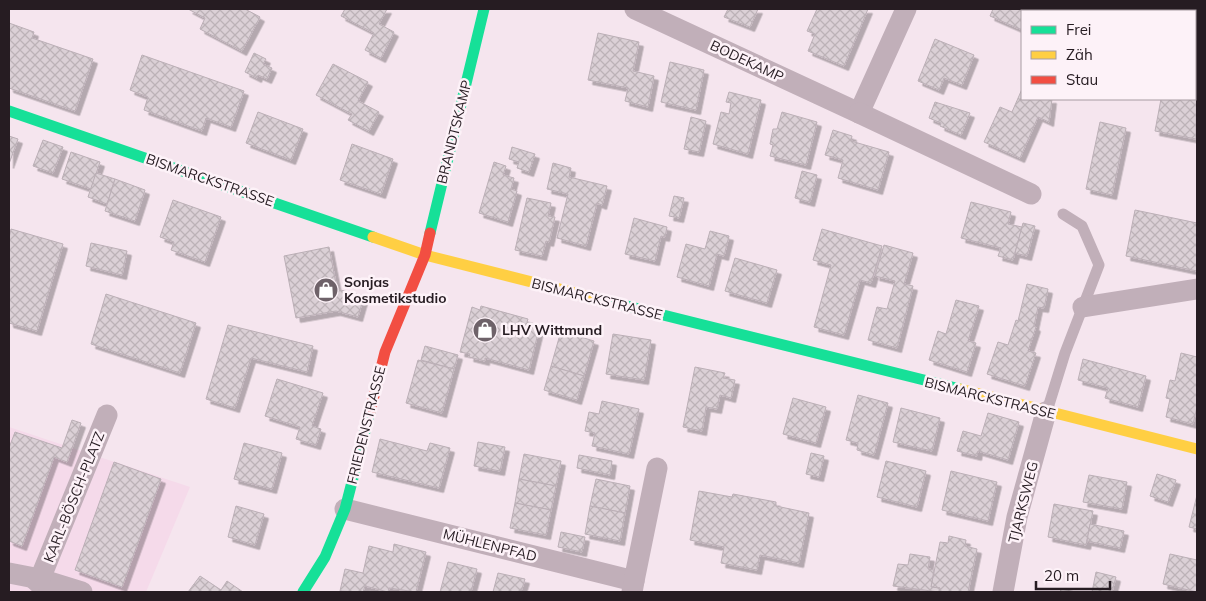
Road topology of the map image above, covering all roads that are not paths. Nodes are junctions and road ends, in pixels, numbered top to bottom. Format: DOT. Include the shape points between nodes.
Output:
graph roads {
  1 [pos="484,9"];
  2 [pos="635,9"];
  3 [pos="906,9"];
  4 [pos="9,111"];
  5 [pos="859,113"];
  6 [pos="1031,194"];
  7 [pos="1063,214"];
  8 [pos="425,255"];
  9 [pos="1197,289"];
  10 [pos="1083,307"];
  11 [pos="1046,412"];
  12 [pos="107,414"];
  13 [pos="1197,450"];
  14 [pos="657,468"];
  15 [pos="345,509"];
  16 [pos="29,580"];
  17 [pos="633,587"];
  18 [pos="82,592"];
  19 [pos="303,592"];
  20 [pos="1003,592"];
  1 -- 8 [label="street, BRANDTSKAMP"];
  2 -- 5 [label="street, BODEKAMP"];
  3 -- 5 [label="street"];
  4 -- 8 [label="street, BISMARCKSTRASSE"];
  5 -- 6 [label="street, BODEKAMP"];
  7 -- 10 [label="lane" via="1082,226 1099,265"];
  8 -- 11 [label="street, BISMARCKSTRASSE"];
  8 -- 15 [label="street, FRIEDENSTRASSE" via="385,352"];
  9 -- 10 [label="street"];
  10 -- 11 [label="lane"];
  11 -- 13 [label="street, BISMARCKSTRASSE"];
  11 -- 20 [label="street, TJARKSWEG" via="1017,517"];
  12 -- 16 [label="street, KARL-BÖSCH-PLATZ"];
  14 -- 17 [label="street, MÜHLENPFAD"];
  15 -- 17 [label="street, MÜHLENPFAD"];
  15 -- 19 [label="street, FRIEDENSTRASSE" via="325,557"];
  16 -- 18 [label="street, KARL-BÖSCH-PLATZ"];
}
